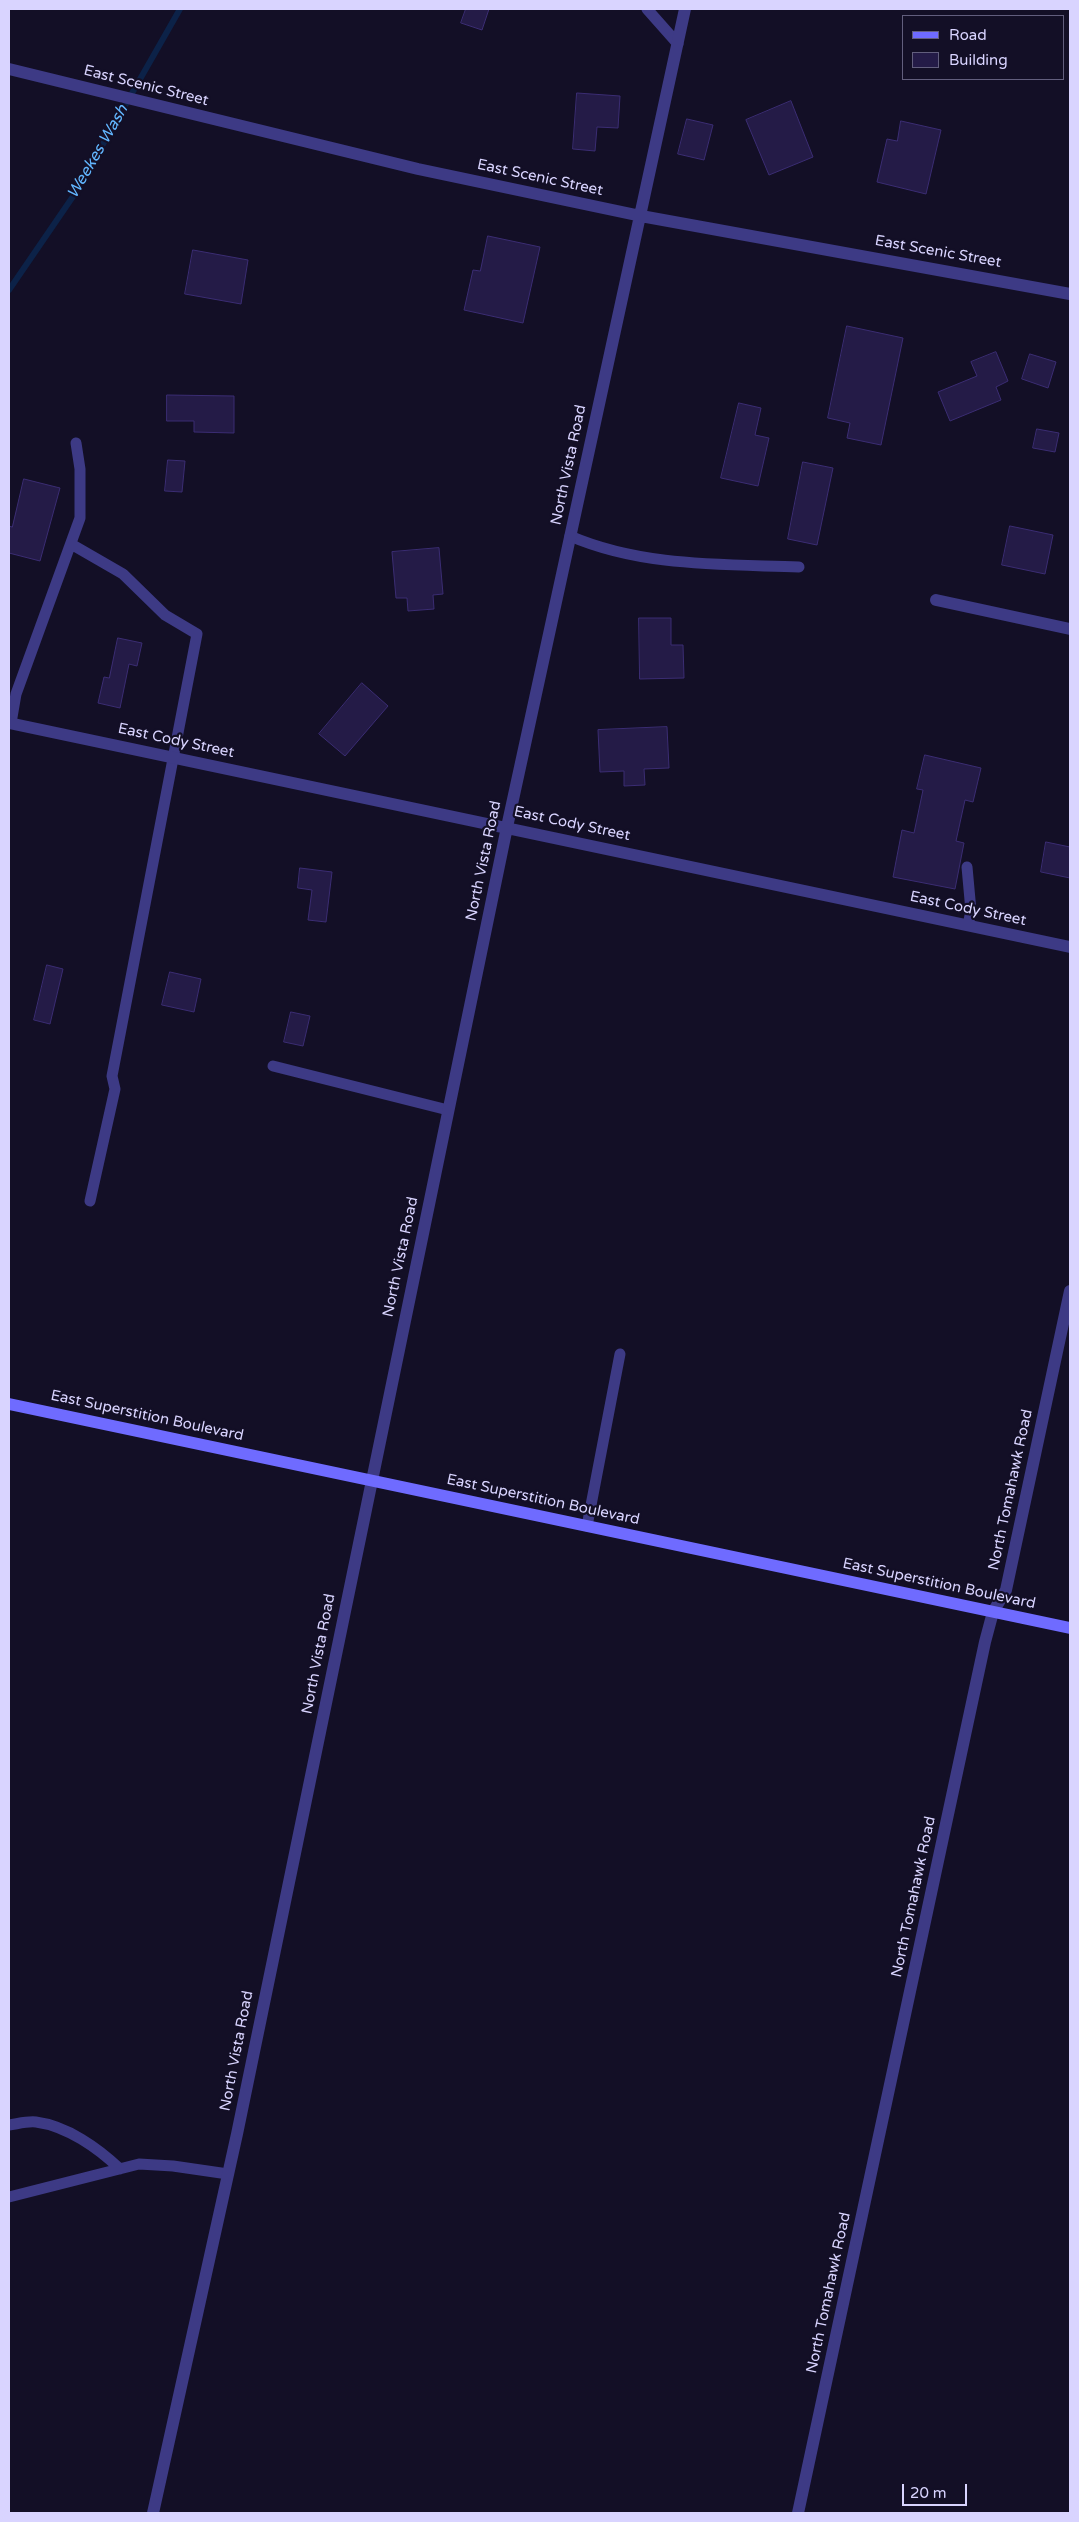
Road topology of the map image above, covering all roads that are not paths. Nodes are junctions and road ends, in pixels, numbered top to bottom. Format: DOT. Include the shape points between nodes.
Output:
graph roads {
  1 [pos="647,9"];
  2 [pos="685,9"];
  3 [pos="678,44"];
  4 [pos="9,69"];
  5 [pos="641,216"];
  6 [pos="1070,294"];
  7 [pos="76,443"];
  8 [pos="570,536"];
  9 [pos="71,544"];
  10 [pos="799,567"];
  11 [pos="936,600"];
  12 [pos="1070,629"];
  13 [pos="10,723"];
  14 [pos="173,757"];
  15 [pos="507,827"];
  16 [pos="967,867"];
  17 [pos="968,925"];
  18 [pos="1070,947"];
  19 [pos="273,1066"];
  20 [pos="448,1110"];
  21 [pos="90,1201"];
  22 [pos="1070,1290"];
  23 [pos="620,1354"];
  24 [pos="9,1404"];
  25 [pos="371,1480"];
  26 [pos="587,1526"];
  27 [pos="993,1612"];
  28 [pos="1070,1628"];
  29 [pos="9,2125"];
  30 [pos="120,2169"];
  31 [pos="228,2174"];
  32 [pos="9,2197"];
  33 [pos="153,2513"];
  34 [pos="798,2513"];
  1 -- 3 [label="lane"];
  2 -- 3 [label="street, North Vista Road"];
  3 -- 5 [label="street, North Vista Road"];
  4 -- 5 [label="street, East Scenic Street" via="418,169"];
  5 -- 6 [label="street, East Scenic Street"];
  5 -- 8 [label="street, North Vista Road"];
  7 -- 9 [label="lane" via="80,469 80,518"];
  8 -- 10 [label="lane" via="600,549 685,563"];
  8 -- 15 [label="street, North Vista Road"];
  9 -- 13 [label="lane" via="16,694"];
  9 -- 14 [label="lane" via="122,574 166,615 197,634"];
  11 -- 12 [label="street"];
  13 -- 14 [label="street, East Cody Street"];
  14 -- 15 [label="street, East Cody Street"];
  14 -- 21 [label="lane" via="112,1076 115,1089"];
  15 -- 17 [label="street, East Cody Street"];
  15 -- 20 [label="street, North Vista Road"];
  16 -- 17 [label="lane" via="971,911"];
  17 -- 18 [label="street, East Cody Street"];
  19 -- 20 [label="lane"];
  20 -- 25 [label="street, North Vista Road"];
  22 -- 27 [label="street, North Tomahawk Road" via="1006,1590"];
  23 -- 26 [label="lane"];
  24 -- 25 [label="main road, East Superstition Boulevard"];
  25 -- 26 [label="main road, East Superstition Boulevard"];
  25 -- 31 [label="street, North Vista Road"];
  26 -- 27 [label="main road, East Superstition Boulevard"];
  27 -- 28 [label="main road, East Superstition Boulevard"];
  27 -- 34 [label="street, North Tomahawk Road"];
  29 -- 30 [label="lane" via="36,2122 61,2130 101,2150"];
  30 -- 31 [label="lane" via="139,2164"];
  30 -- 32 [label="lane"];
  31 -- 33 [label="street, North Vista Road"];
}
